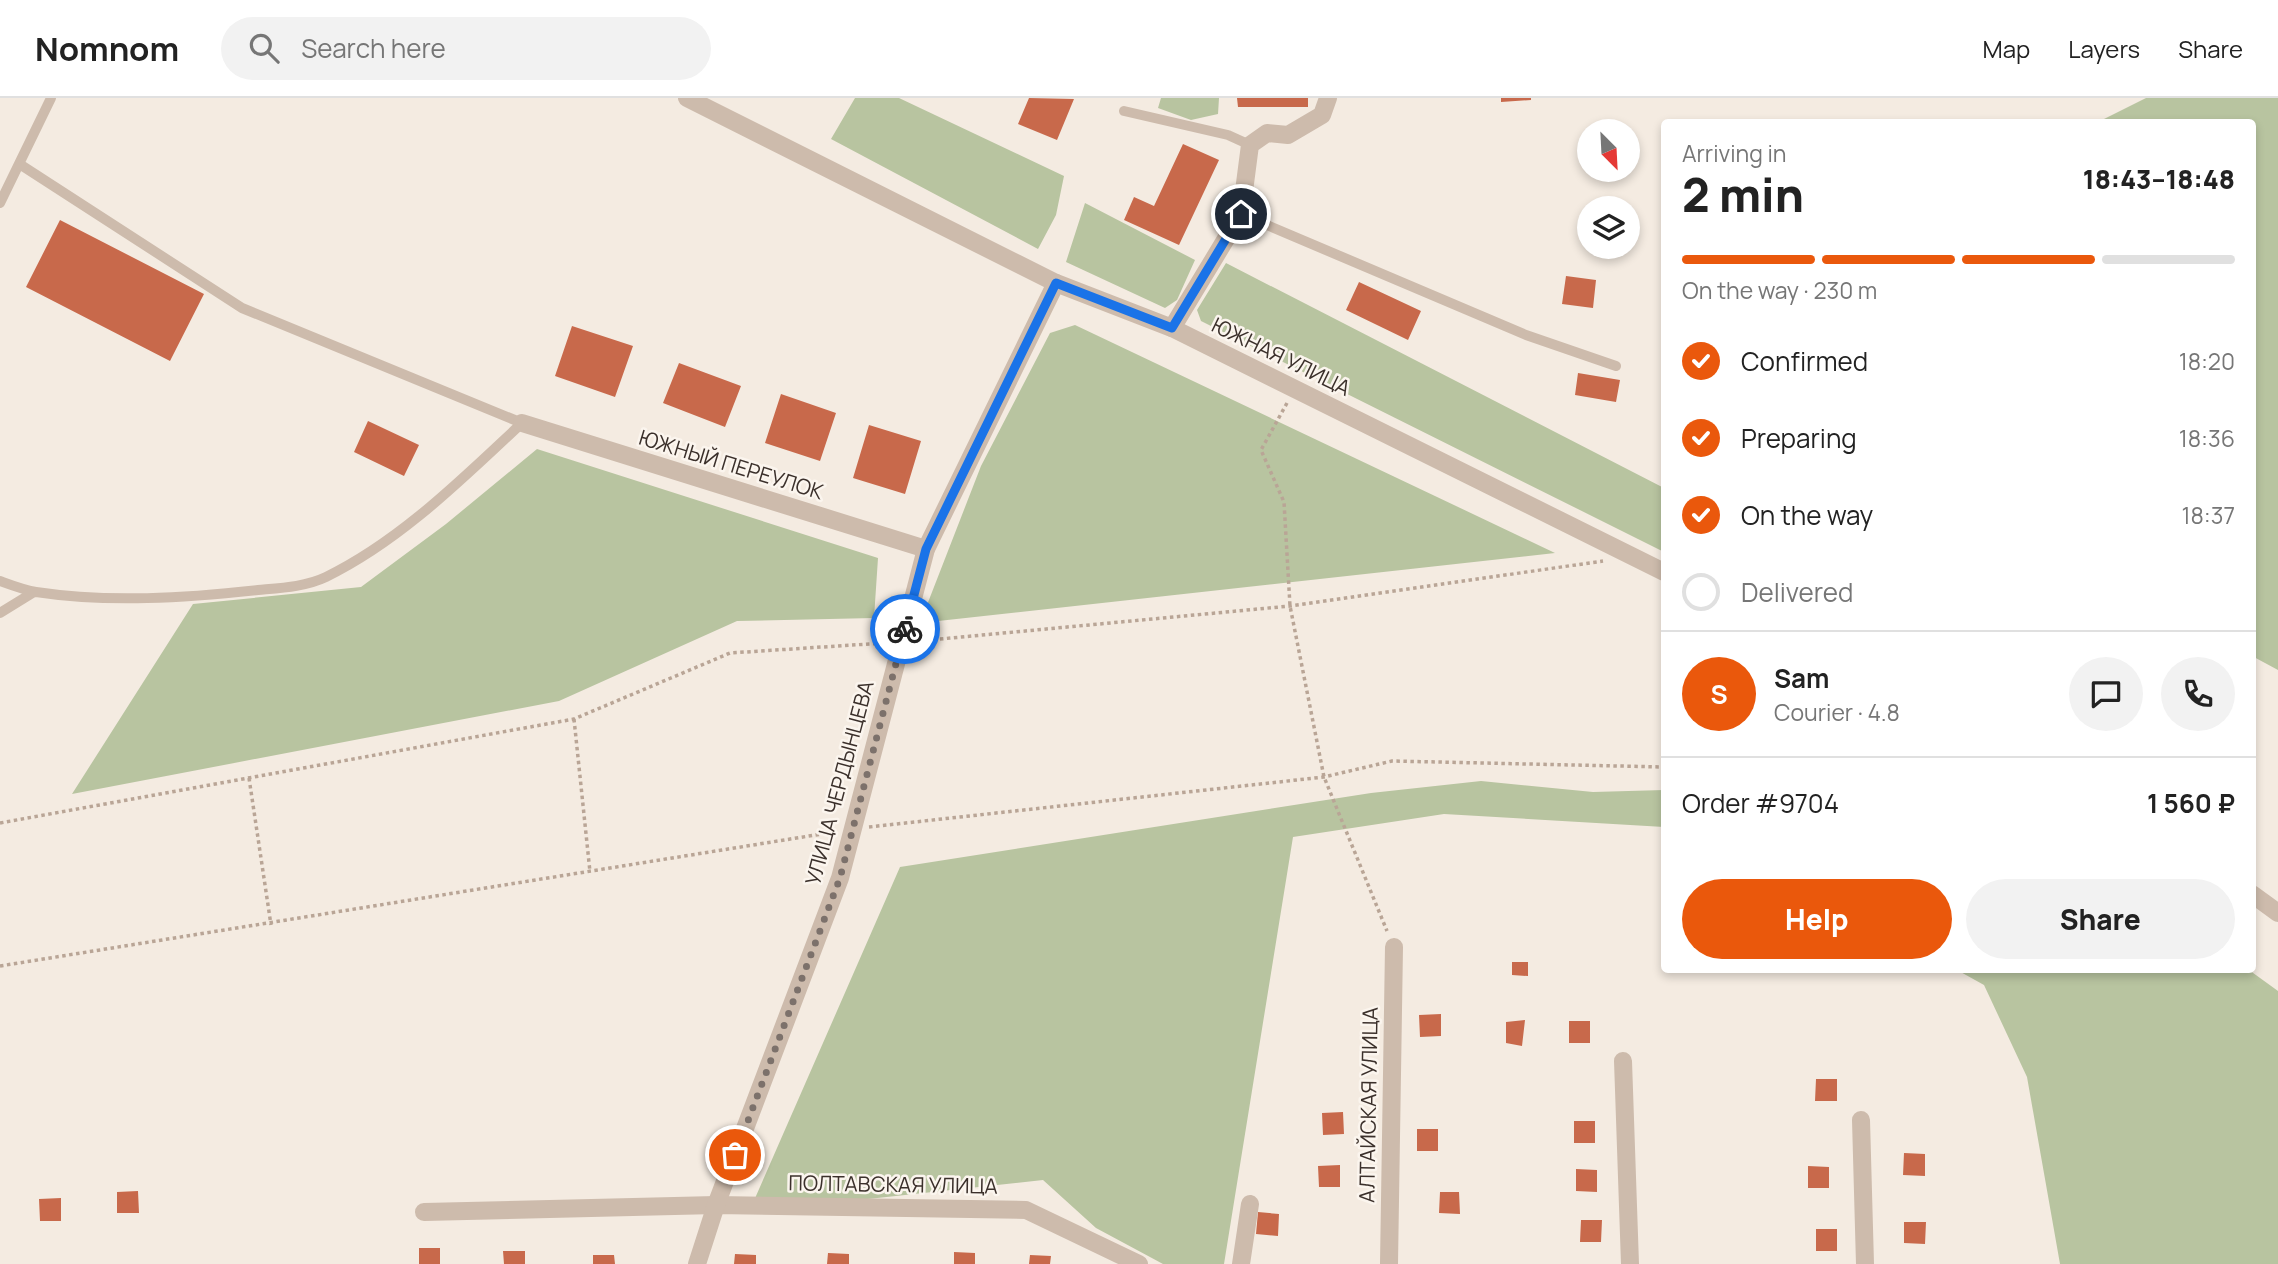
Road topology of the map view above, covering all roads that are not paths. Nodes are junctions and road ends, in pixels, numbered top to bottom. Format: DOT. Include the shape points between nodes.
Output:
graph roads {
  1 [pos="51,98"];
  2 [pos="687,98"];
  3 [pos="1328,98"];
  4 [pos="1124,111"];
  5 [pos="1250,145"];
  6 [pos="21,165"];
  7 [pos="0,202"];
  8 [pos="1241,214"];
  9 [pos="1056,283"];
  10 [pos="1172,328"];
  11 [pos="1616,366"];
  12 [pos="522,424"];
  13 [pos="926,549"];
  14 [pos="1661,570"];
  15 [pos="0,581"];
  16 [pos="34,592"];
  17 [pos="0,614"];
  18 [pos="2256,897"];
  19 [pos="2278,914"];
  20 [pos="1394,947"];
  21 [pos="1623,1061"];
  22 [pos="1861,1120"];
  23 [pos="1250,1204"];
  24 [pos="716,1205"];
  25 [pos="424,1212"];
  26 [pos="697,1264"];
  27 [pos="1139,1264"];
  28 [pos="1241,1264"];
  29 [pos="1389,1264"];
  30 [pos="1630,1264"];
  31 [pos="1865,1264"];
  1 -- 6 [label="lane"];
  2 -- 9 [label="street, ЮЖНАЯ УЛИЦА"];
  3 -- 5 [label="street" via="1322,115 1288,135 1267,134"];
  4 -- 5 [label="lane" via="1228,135"];
  5 -- 8 [label="street"];
  6 -- 7 [label="lane"];
  6 -- 12 [label="lane" via="242,307"];
  8 -- 10 [label="street"];
  8 -- 11 [label="lane" via="1526,335"];
  9 -- 10 [label="street, ЮЖНАЯ УЛИЦА"];
  9 -- 13 [label="street, УЛИЦА ЧЕРДЫНЦЕВА"];
  10 -- 14 [label="street, ЮЖНАЯ УЛИЦА"];
  12 -- 13 [label="street, ЮЖНЫЙ ПЕРЕУЛОК"];
  12 -- 16 [label="lane" via="375,548 324,578 295,586 201,596"];
  13 -- 24 [label="street, УЛИЦА ЧЕРДЫНЦЕВА" via="840,878"];
  15 -- 16 [label="lane"];
  16 -- 17 [label="lane"];
  18 -- 19 [label="street"];
  20 -- 29 [label="street, АЛТАЙСКАЯ УЛИЦА"];
  21 -- 30 [label="street"];
  22 -- 31 [label="street"];
  23 -- 28 [label="street"];
  24 -- 25 [label="street, ПОЛТАВСКАЯ УЛИЦА"];
  24 -- 26 [label="street, УЛИЦА ЧЕРДЫНЦЕВА"];
  24 -- 27 [label="street, ПОЛТАВСКАЯ УЛИЦА" via="1026,1210"];
}
